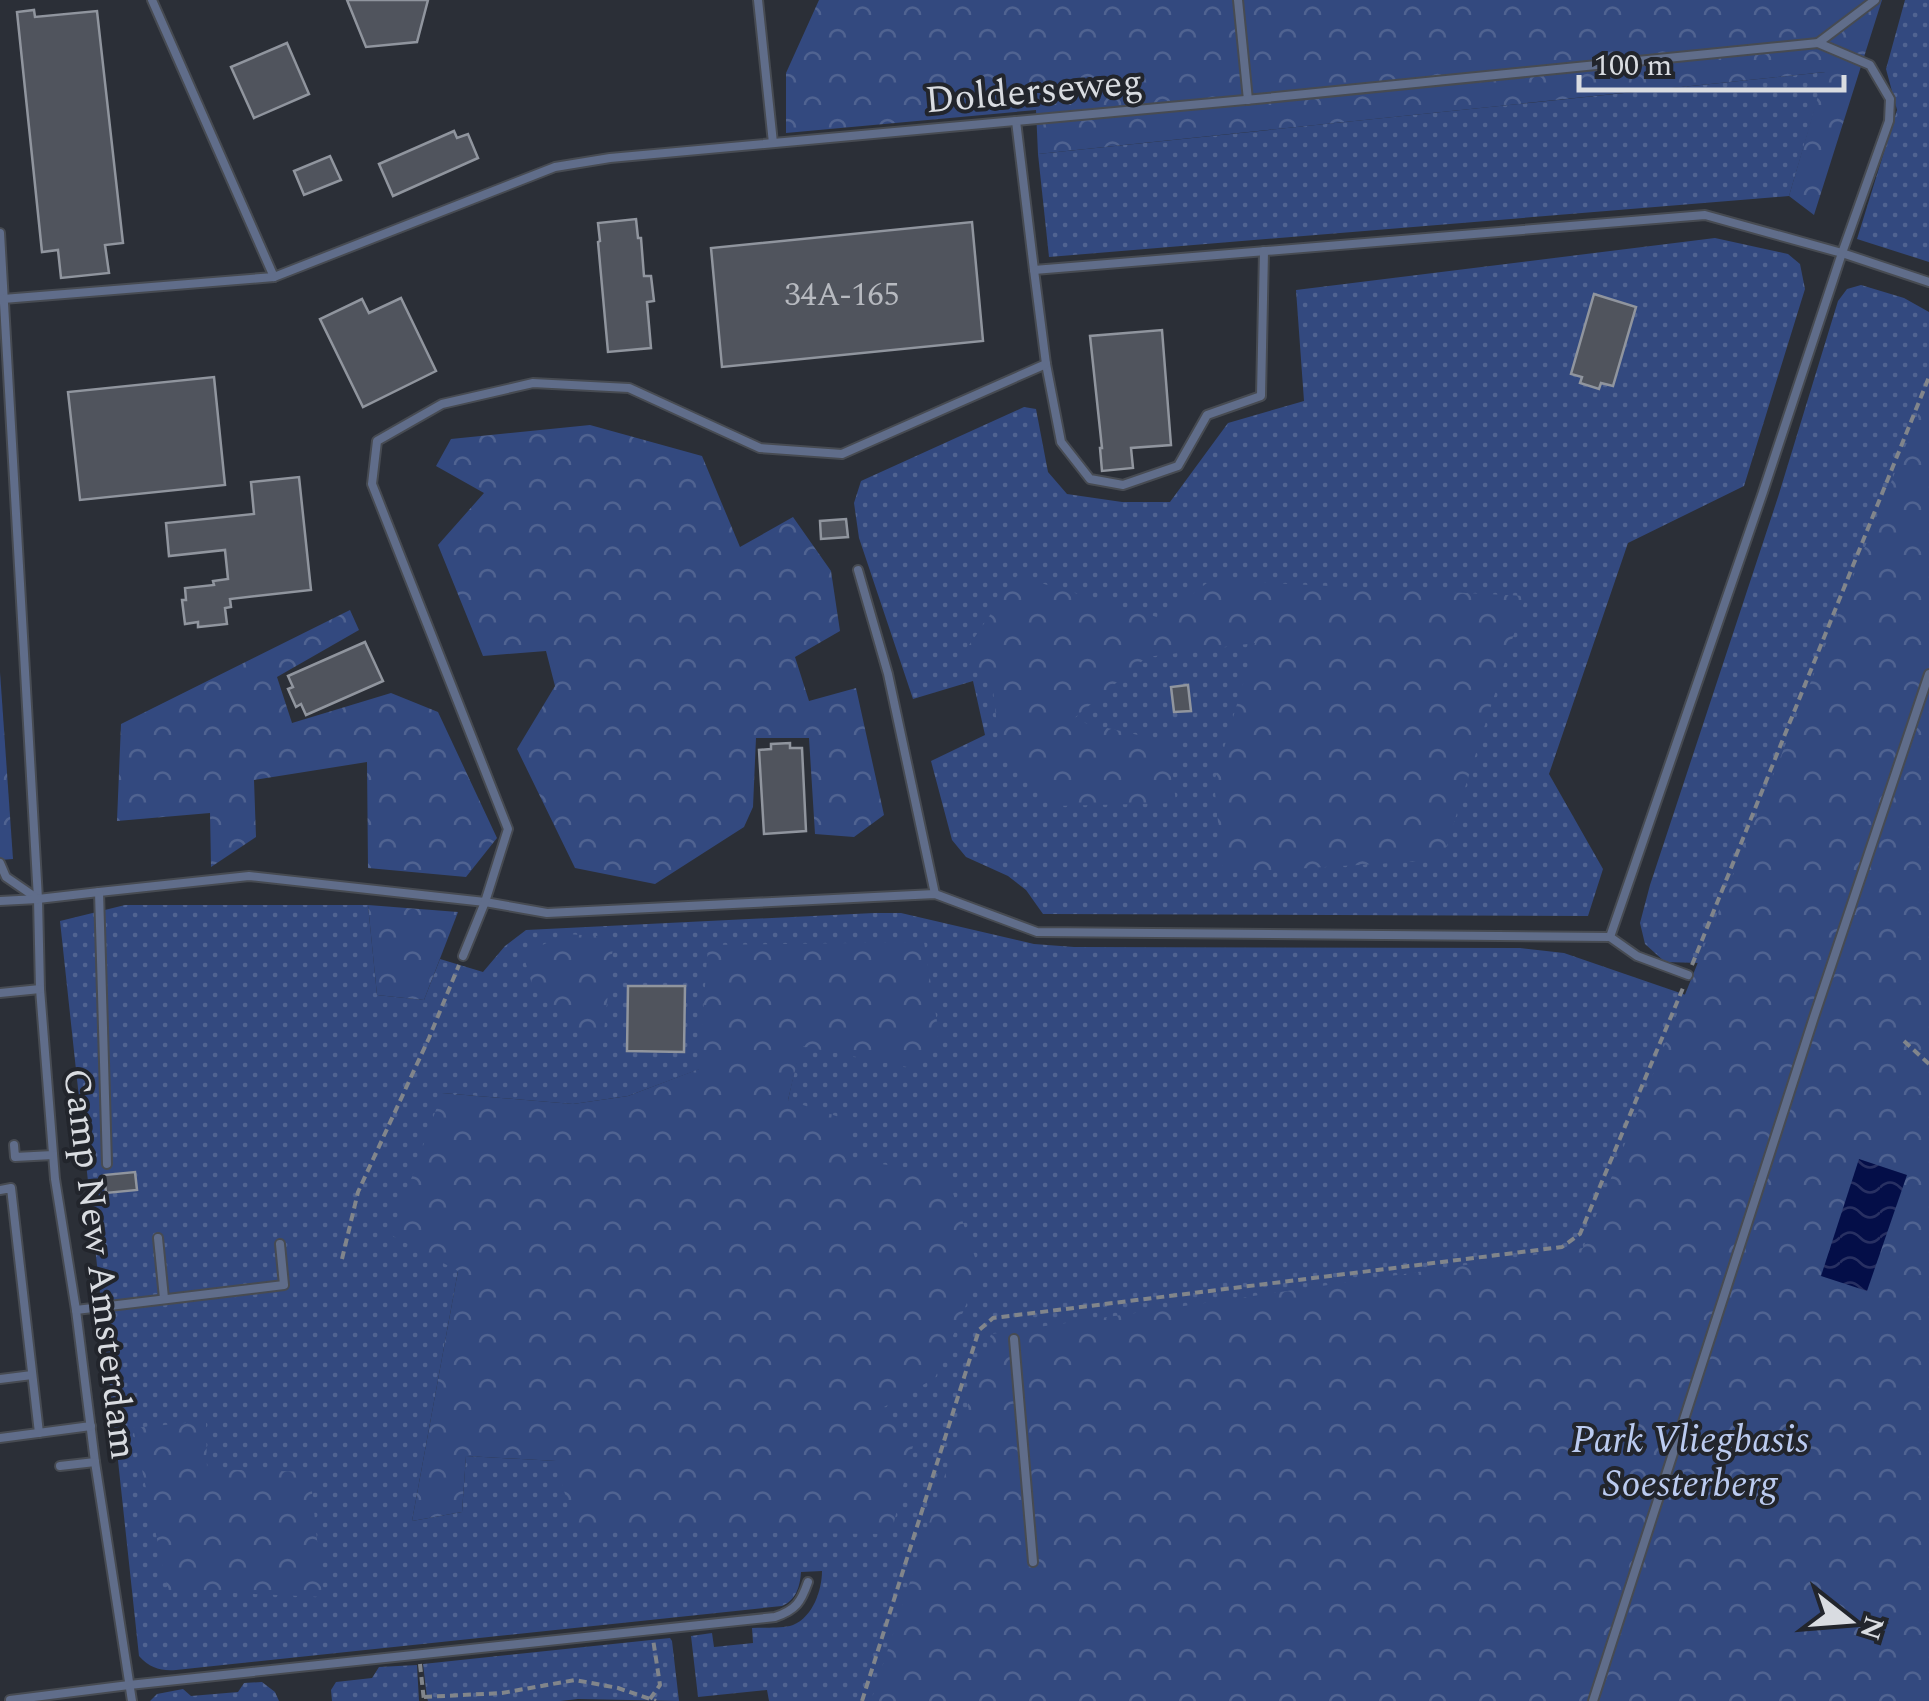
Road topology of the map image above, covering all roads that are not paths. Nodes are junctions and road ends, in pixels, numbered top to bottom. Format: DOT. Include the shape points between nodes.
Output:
graph roads {
  1 [pos="152,0"];
  2 [pos="758,0"];
  3 [pos="1238,0"];
  4 [pos="1876,0"];
  5 [pos="1818,43"];
  6 [pos="1248,100"];
  7 [pos="1016,121"];
  8 [pos="772,144"];
  9 [pos="0,233"];
  10 [pos="1264,251"];
  11 [pos="1842,253"];
  12 [pos="1034,270"];
  13 [pos="274,277"];
  14 [pos="1929,282"];
  15 [pos="3,300"];
  16 [pos="1046,364"];
  17 [pos="858,570"];
  18 [pos="1929,674"];
  19 [pos="0,863"];
  20 [pos="99,892"];
  21 [pos="935,894"];
  22 [pos="0,900"];
  23 [pos="38,900"];
  24 [pos="485,902"];
  25 [pos="1610,937"];
  26 [pos="463,956"];
  27 [pos="1688,975"];
  28 [pos="40,989"];
  29 [pos="0,993"];
  30 [pos="14,1144"];
  31 [pos="53,1155"];
  32 [pos="106,1164"];
  33 [pos="0,1190"];
  34 [pos="158,1238"];
  35 [pos="280,1244"];
  36 [pos="164,1298"];
  37 [pos="76,1310"];
  38 [pos="1014,1339"];
  39 [pos="32,1375"];
  40 [pos="0,1379"];
  41 [pos="92,1426"];
  42 [pos="39,1433"];
  43 [pos="0,1438"];
  44 [pos="95,1462"];
  45 [pos="60,1466"];
  46 [pos="1033,1562"];
  47 [pos="808,1582"];
  48 [pos="129,1685"];
  49 [pos="10,1700"];
  50 [pos="132,1701"];
  51 [pos="1593,1701"];
  1 -- 13 [label="lane"];
  2 -- 8 [label="lane"];
  3 -- 6 [label="lane"];
  4 -- 5 [label="lane"];
  5 -- 6 [label="lane, Dolderseweg"];
  5 -- 11 [label="lane" via="1870,65 1890,99 1889,121"];
  6 -- 7 [label="lane, Dolderseweg"];
  7 -- 8 [label="lane, Dolderseweg"];
  7 -- 12 [label="lane"];
  8 -- 13 [label="lane, Dolderseweg" via="555,168"];
  9 -- 15 [label="lane, Camp New Amsterdam"];
  10 -- 11 [label="lane" via="1705,216"];
  10 -- 12 [label="lane"];
  10 -- 16 [label="lane" via="1260,396 1207,415 1178,466 1123,485 1090,479 1061,442"];
  11 -- 14 [label="lane"];
  11 -- 25 [label="lane"];
  12 -- 16 [label="lane"];
  13 -- 15 [label="lane, Dolderseweg"];
  15 -- 23 [label="lane, Camp New Amsterdam"];
  16 -- 24 [label="lane" via="842,454 760,448 629,388 533,383 442,404 377,442 372,484 508,829"];
  17 -- 21 [label="lane" via="888,674"];
  18 -- 51 [label="lane"];
  19 -- 23 [label="lane" via="6,877"];
  20 -- 23 [label="lane"];
  20 -- 24 [label="lane" via="249,876"];
  20 -- 32 [label="lane"];
  21 -- 24 [label="lane" via="546,912"];
  21 -- 25 [label="lane" via="1037,932"];
  22 -- 23 [label="lane"];
  23 -- 28 [label="lane, Camp New Amsterdam"];
  24 -- 26 [label="lane"];
  25 -- 27 [label="lane"];
  28 -- 29 [label="lane"];
  28 -- 31 [label="lane, Camp New Amsterdam"];
  30 -- 31 [label="lane" via="15,1157"];
  31 -- 37 [label="lane, Camp New Amsterdam"];
  33 -- 39 [label="lane" via="11,1188"];
  34 -- 36 [label="lane"];
  35 -- 36 [label="lane" via="284,1285"];
  36 -- 37 [label="lane"];
  37 -- 41 [label="lane, Camp New Amsterdam"];
  38 -- 46 [label="lane"];
  39 -- 40 [label="lane"];
  39 -- 42 [label="lane"];
  41 -- 42 [label="lane"];
  41 -- 44 [label="lane, Camp New Amsterdam"];
  42 -- 43 [label="lane"];
  44 -- 45 [label="lane"];
  44 -- 48 [label="lane, Camp New Amsterdam"];
  47 -- 48 [label="lane" via="792,1612 775,1617"];
  48 -- 49 [label="lane"];
  48 -- 50 [label="lane, Camp New Amsterdam"];
}
